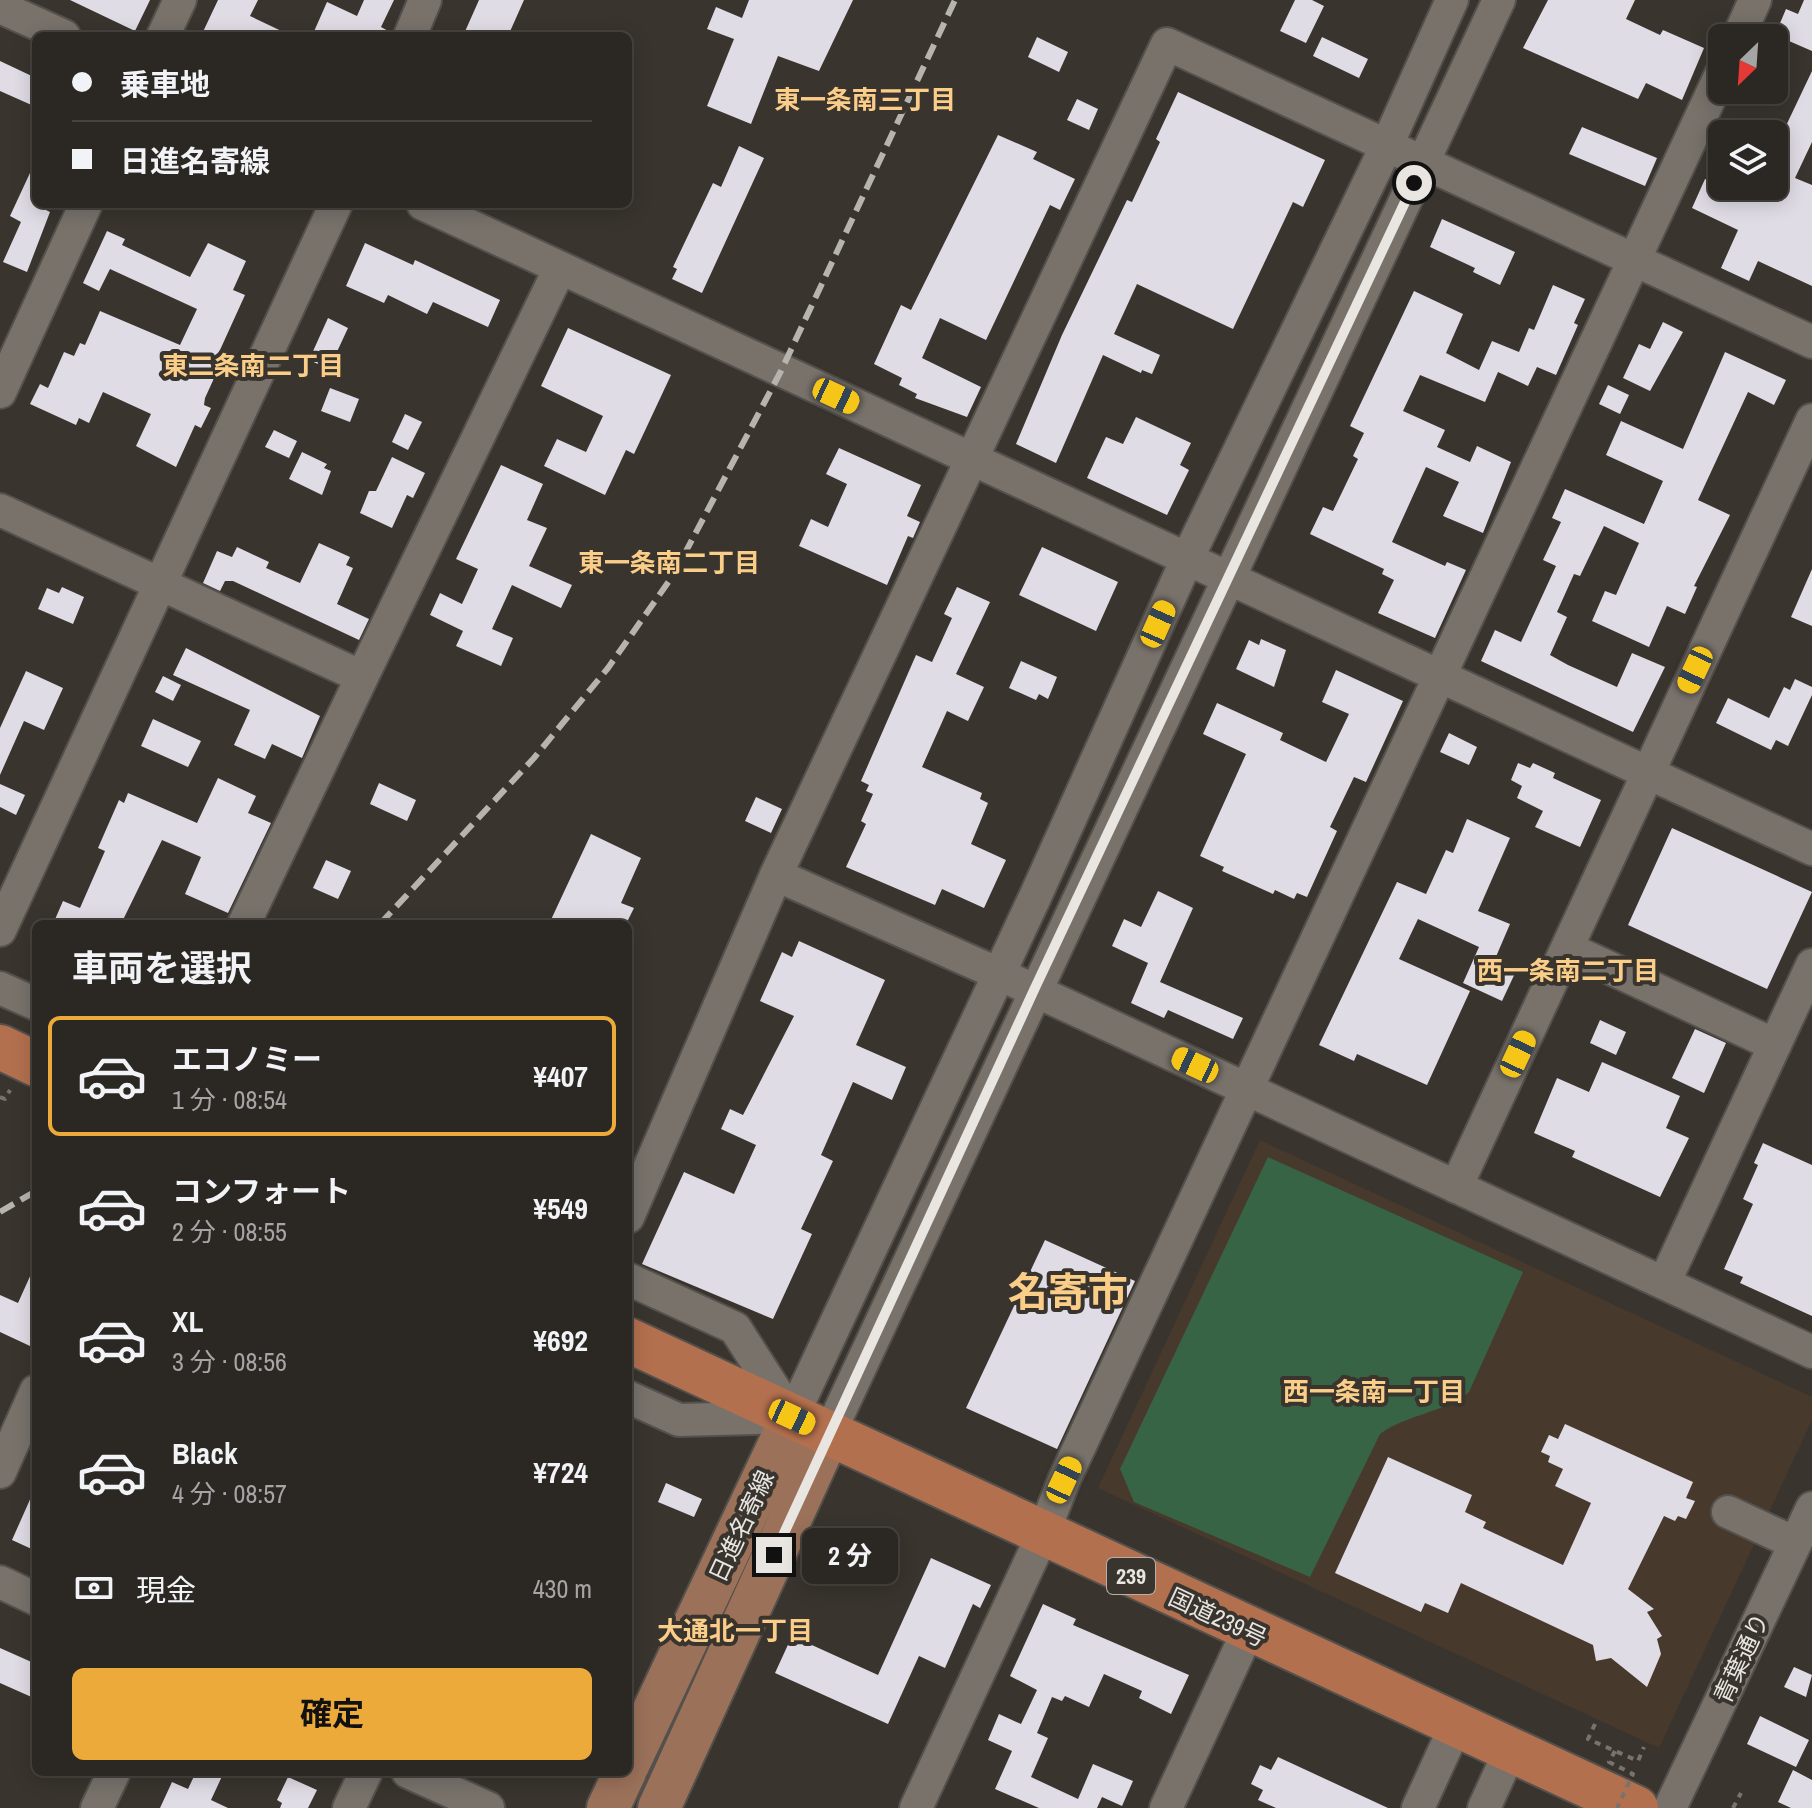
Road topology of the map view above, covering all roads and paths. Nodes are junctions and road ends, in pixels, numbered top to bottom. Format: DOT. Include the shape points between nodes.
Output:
graph roads {
  1 [pos="180,0"];
  2 [pos="425,0"];
  3 [pos="1452,0"];
  4 [pos="1499,0"];
  5 [pos="1755,0"];
  6 [pos="0,7"];
  7 [pos="1744,24"];
  8 [pos="55,32"];
  9 [pos="165,32"];
  10 [pos="412,32"];
  11 [pos="1708,102"];
  12 [pos="1387,145"];
  13 [pos="1424,162"];
  14 [pos="84,208"];
  15 [pos="334,208"];
  16 [pos="432,208"];
  17 [pos="1635,260"];
  18 [pos="560,268"];
  19 [pos="1812,342"];
  20 [pos="0,392"];
  21 [pos="1812,420"];
  22 [pos="973,459"];
  23 [pos="0,510"];
  24 [pos="1188,557"];
  25 [pos="1230,576"];
  26 [pos="161,584"];
  27 [pos="362,677"];
  28 [pos="1440,678"];
  29 [pos="1647,773"];
  30 [pos="1812,849"];
  31 [pos="776,875"];
  32 [pos="246,920"];
  33 [pos="0,930"];
  34 [pos="1567,948"];
  35 [pos="1812,965"];
  36 [pos="999,974"];
  37 [pos="0,988"];
  38 [pos="1034,990"];
  39 [pos="32,1002"];
  40 [pos="1775,1045"];
  41 [pos="16,1066"];
  42 [pos="1248,1090"];
  43 [pos="0,1097"];
  44 [pos="1456,1187"];
  45 [pos="632,1208"];
  46 [pos="632,1281"];
  47 [pos="1664,1283"];
  48 [pos="632,1342"];
  49 [pos="1812,1352"];
  50 [pos="632,1399"];
  51 [pos="32,1400"];
  52 [pos="811,1426"];
  53 [pos="0,1472"];
  54 [pos="1812,1508"];
  55 [pos="1728,1512"];
  56 [pos="1043,1534"];
  57 [pos="1795,1543"];
  58 [pos="0,1582"];
  59 [pos="32,1597"];
  60 [pos="1248,1631"];
  61 [pos="1595,1724"];
  62 [pos="1456,1725"];
  63 [pos="1644,1747"];
  64 [pos="1510,1751"];
  65 [pos="1615,1751"];
  66 [pos="632,1758"];
  67 [pos="112,1776"];
  68 [pos="364,1776"];
  69 [pos="417,1776"];
  70 [pos="623,1776"];
  71 [pos="1741,1793"];
  72 [pos="97,1808"];
  73 [pos="349,1808"];
  74 [pos="488,1808"];
  75 [pos="608,1808"];
  76 [pos="659,1808"];
  77 [pos="916,1808"];
  78 [pos="1166,1808"];
  79 [pos="1418,1808"];
  80 [pos="1484,1808"];
  81 [pos="1617,1808"];
  82 [pos="1636,1808"];
  83 [pos="1670,1808"];
  84 [pos="1733,1808"];
  1 -- 9 [label="street"];
  2 -- 10 [label="street"];
  3 -- 12 [label="street"];
  4 -- 13 [label="street"];
  5 -- 7 [label="street"];
  6 -- 8 [label="street"];
  11 -- 17 [label="street"];
  12 -- 13 [label="street"];
  12 -- 22 [label="street" via="1167,44"];
  12 -- 24 [label="street"];
  13 -- 17 [label="street"];
  13 -- 25 [label="street"];
  14 -- 20 [label="street"];
  15 -- 26 [label="street"];
  16 -- 18 [label="street"];
  17 -- 19 [label="street"];
  17 -- 28 [label="street"];
  18 -- 22 [label="street"];
  18 -- 27 [label="street"];
  21 -- 29 [label="street"];
  22 -- 24 [label="street"];
  22 -- 31 [label="street"];
  23 -- 26 [label="street"];
  24 -- 25 [label="street"];
  24 -- 36 [label="street"];
  25 -- 28 [label="street"];
  25 -- 38 [label="street"];
  26 -- 27 [label="street"];
  26 -- 33 [label="street"];
  27 -- 32 [label="street"];
  28 -- 29 [label="street"];
  28 -- 42 [label="street"];
  29 -- 30 [label="street"];
  29 -- 34 [label="street"];
  31 -- 36 [label="street"];
  31 -- 45 [label="street"];
  34 -- 40 [label="street"];
  34 -- 44 [label="street"];
  35 -- 40 [label="street"];
  36 -- 38 [label="street"];
  36 -- 52 [label="street"];
  37 -- 39 [label="street"];
  38 -- 42 [label="street"];
  38 -- 52 [label="street"];
  40 -- 47 [label="street"];
  41 -- 43 [label="path" via="5,1099"];
  42 -- 44 [label="street"];
  42 -- 56 [label="street"];
  44 -- 47 [label="street"];
  46 -- 52 [label="street" via="735,1328"];
  47 -- 49 [label="street"];
  48 -- 52 [label="highway, 国道239号 / 239"];
  50 -- 52 [label="street" via="679,1420"];
  51 -- 53 [label="street"];
  52 -- 56 [label="highway, 国道239号 / 239"];
  52 -- 66 [label="main road, 日進名寄線"];
  52 -- 76 [label="main road, 日進名寄線"];
  54 -- 57 [label="street, 青葉通り"];
  55 -- 57 [label="street"];
  56 -- 60 [label="highway, 国道239号 / 239"];
  56 -- 77 [label="street"];
  57 -- 83 [label="street, 青葉通り"];
  58 -- 59 [label="street"];
  60 -- 62 [label="highway, 国道239号 / 239"];
  60 -- 78 [label="street"];
  61 -- 65 [label="path" via="1588,1739"];
  62 -- 64 [label="highway, 国道239号 / 239"];
  62 -- 79 [label="street"];
  63 -- 65 [label="path" via="1638,1761"];
  64 -- 80 [label="street"];
  64 -- 82 [label="highway, 国道239号 / 239"];
  65 -- 81 [label="path, bridge" via="1609,1762 1633,1774"];
  67 -- 72 [label="street"];
  68 -- 73 [label="street"];
  69 -- 74 [label="street"];
  70 -- 75 [label="main road"];
  71 -- 84 [label="path"];
}
